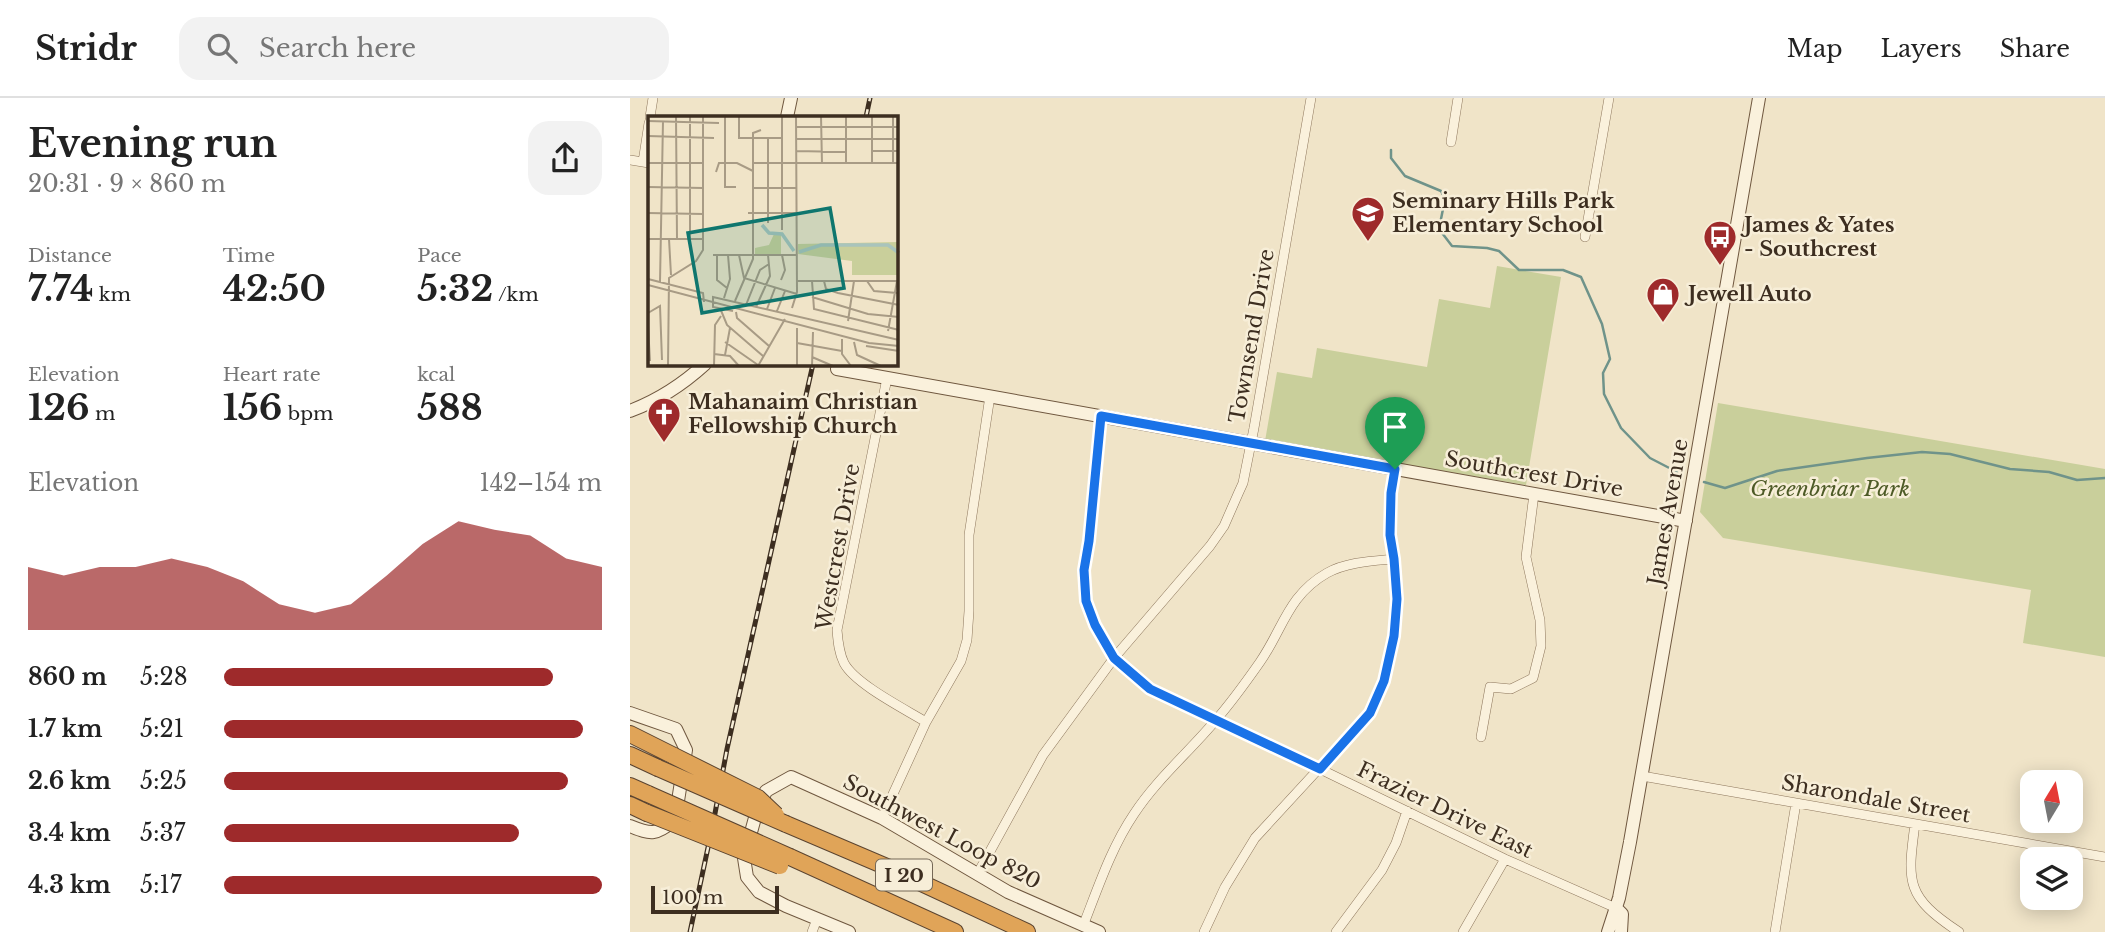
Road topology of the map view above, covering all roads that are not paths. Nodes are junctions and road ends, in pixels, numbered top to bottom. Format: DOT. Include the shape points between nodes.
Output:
graph roads {
  1 [pos="653,98"];
  2 [pos="791,98"];
  3 [pos="1311,98"];
  4 [pos="1458,98"];
  5 [pos="1609,98"];
  6 [pos="1759,98"];
  7 [pos="650,116"];
  8 [pos="787,116"];
  9 [pos="648,136"];
  10 [pos="1451,142"];
  11 [pos="630,160"];
  12 [pos="646,162"];
  13 [pos="1585,237"];
  14 [pos="703,366"];
  15 [pos="837,369"];
  16 [pos="887,378"];
  17 [pos="990,396"];
  18 [pos="630,411"];
  19 [pos="1101,416"];
  20 [pos="1251,443"];
  21 [pos="1395,469"];
  22 [pos="1534,494"];
  23 [pos="1686,521"];
  24 [pos="1394,559"];
  25 [pos="1114,658"];
  26 [pos="630,713"];
  27 [pos="1216,721"];
  28 [pos="926,722"];
  29 [pos="630,734"];
  30 [pos="1481,737"];
  31 [pos="630,755"];
  32 [pos="1320,769"];
  33 [pos="1642,776"];
  34 [pos="630,786"];
  35 [pos="1796,803"];
  36 [pos="630,805"];
  37 [pos="1407,811"];
  38 [pos="882,818"];
  39 [pos="786,824"];
  40 [pos="1915,824"];
  41 [pos="630,826"];
  42 [pos="2105,857"];
  43 [pos="1505,859"];
  44 [pos="785,861"];
  45 [pos="977,875"];
  46 [pos="1616,908"];
  47 [pos="817,919"];
  48 [pos="1083,926"];
  49 [pos="1024,931"];
  50 [pos="812,932"];
  51 [pos="849,932"];
  52 [pos="955,932"];
  53 [pos="1043,932"];
  54 [pos="1099,932"];
  55 [pos="1203,932"];
  56 [pos="1336,932"];
  57 [pos="1463,932"];
  58 [pos="1608,932"];
  59 [pos="1621,932"];
  60 [pos="1774,932"];
  61 [pos="1959,932"];
  1 -- 7 [label="street"];
  2 -- 8 [label="main road"];
  3 -- 20 [label="street, Townsend Drive"];
  4 -- 10 [label="street"];
  5 -- 13 [label="street"];
  6 -- 23 [label="main road, James Avenue"];
  9 -- 12 [label="street"];
  11 -- 12 [label="street"];
  14 -- 18 [label="main road" via="664,396"];
  15 -- 16 [label="main road, Southcrest Drive"];
  16 -- 17 [label="main road, Southcrest Drive"];
  16 -- 28 [label="street, Westcrest Drive" via="837,630 839,650 857,678"];
  17 -- 19 [label="main road, Southcrest Drive"];
  17 -- 28 [label="street" via="969,535 967,640 961,661"];
  19 -- 20 [label="main road, Southcrest Drive"];
  19 -- 25 [label="street, Frazier Drive East" via="1084,570 1086,601"];
  20 -- 21 [label="main road, Southcrest Drive"];
  20 -- 25 [label="street, Townsend Drive" via="1243,483 1224,526"];
  21 -- 22 [label="main road, Southcrest Drive"];
  21 -- 24 [label="street" via="1390,535"];
  22 -- 23 [label="main road, Southcrest Drive"];
  22 -- 30 [label="street" via="1526,557 1541,646 1533,678 1511,689 1490,687"];
  23 -- 33 [label="main road, James Avenue"];
  24 -- 27 [label="street" via="1355,563 1327,573 1308,588 1292,604 1262,660"];
  24 -- 32 [label="street" via="1394,636 1384,681 1370,713"];
  25 -- 27 [label="street, Frazier Drive East" via="1150,689"];
  25 -- 45 [label="street, Townsend Drive" via="1043,755"];
  26 -- 41 [label="main road" via="676,729 686,750 675,820 663,830 648,833"];
  27 -- 32 [label="street, Frazier Drive East"];
  27 -- 48 [label="street" via="1134,813 1106,866"];
  28 -- 38 [label="street"];
  29 -- 39 [label="highway, bridge" via="758,798"];
  31 -- 39 [label="highway, I 20, bridge"];
  32 -- 37 [label="street, Frazier Drive East"];
  32 -- 55 [label="street" via="1255,838"];
  33 -- 35 [label="street, Sharondale Street"];
  33 -- 46 [label="main road, James Avenue"];
  34 -- 44 [label="highway, I 20, bridge"];
  35 -- 40 [label="street, Sharondale Street"];
  35 -- 60 [label="street"];
  36 -- 44 [label="highway, bridge"];
  37 -- 43 [label="street, Frazier Drive East"];
  37 -- 56 [label="street" via="1382,870"];
  38 -- 45 [label="main road, Southwest Loop 820"];
  38 -- 47 [label="main road, Southwest Loop 820" via="791,777 766,791 744,858 747,877 759,892"];
  39 -- 49 [label="highway, I 20"];
  40 -- 42 [label="street, Sharondale Street"];
  40 -- 61 [label="street" via="1909,865 1913,886 1937,917"];
  43 -- 46 [label="street, Frazier Drive East"];
  43 -- 57 [label="street"];
  44 -- 52 [label="highway, I 20" via="819,871"];
  45 -- 48 [label="main road, Southwest Loop 820"];
  46 -- 58 [label="main road, James Avenue"];
  46 -- 59 [label="main road" via="1622,914"];
  47 -- 50 [label="street"];
  47 -- 51 [label="main road, Southwest Loop 820"];
  48 -- 54 [label="main road, Southwest Loop 820"];
  49 -- 53 [label="highway"];
}
